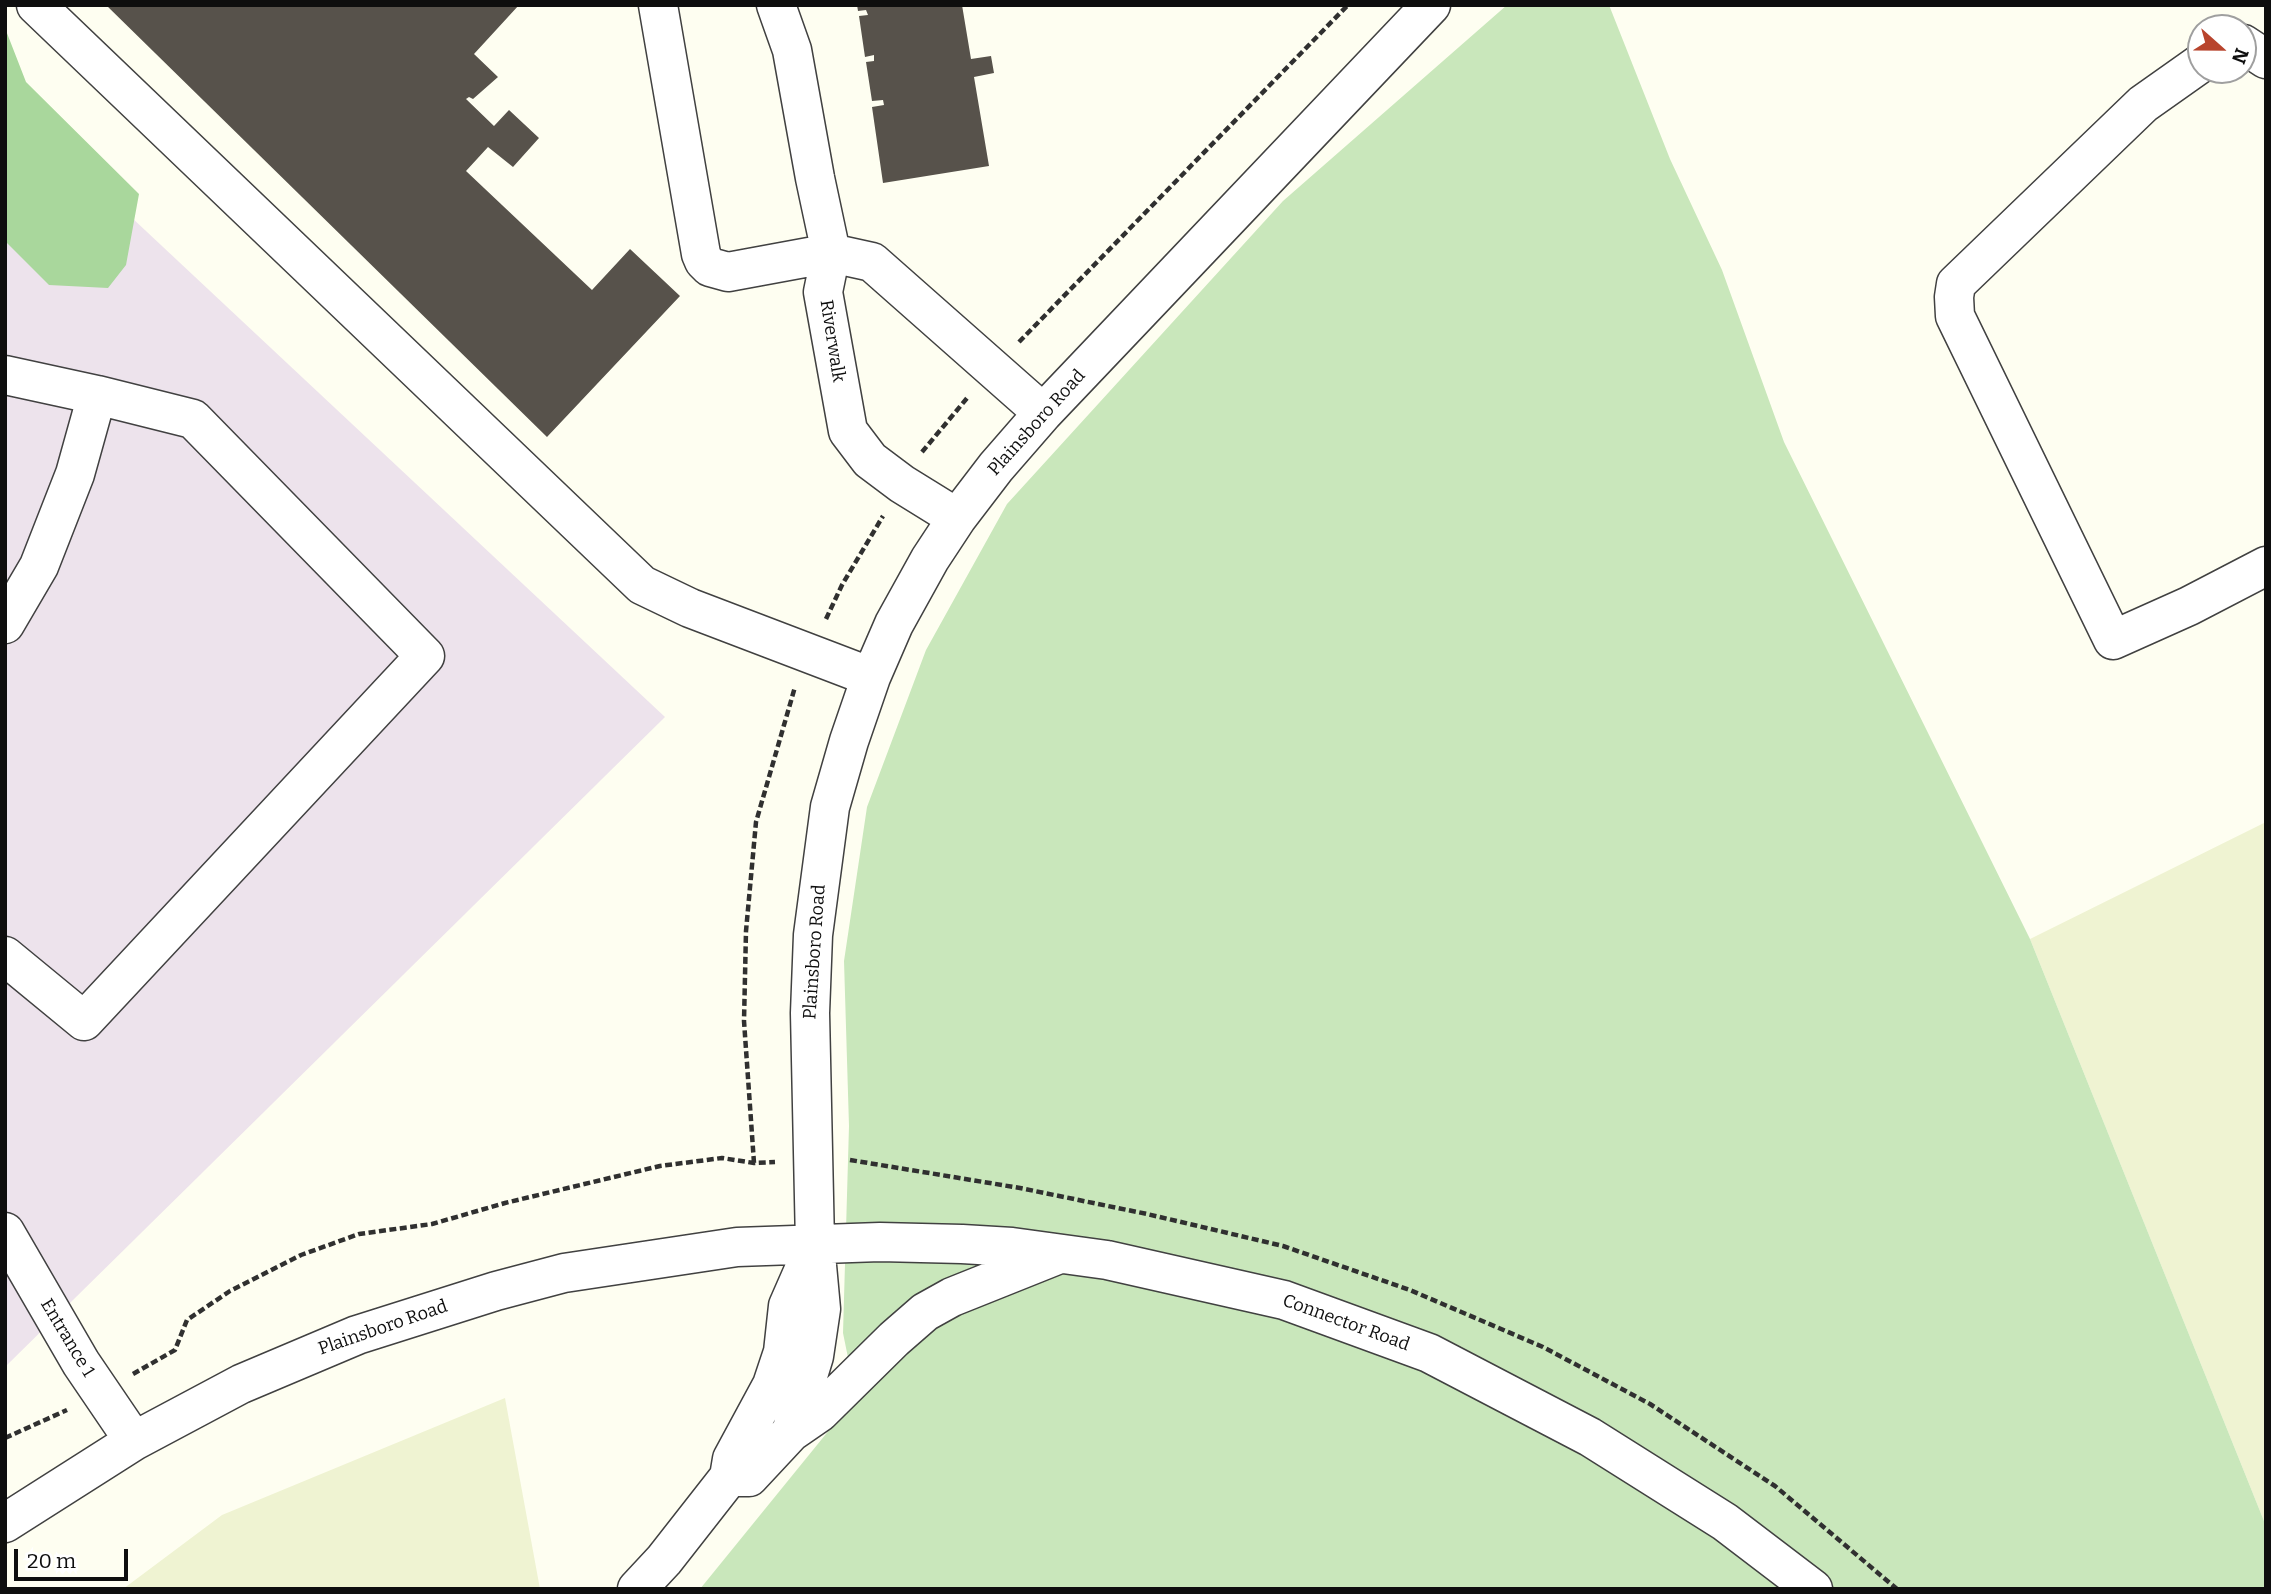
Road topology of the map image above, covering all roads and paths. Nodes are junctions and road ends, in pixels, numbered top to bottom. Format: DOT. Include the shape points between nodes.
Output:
graph roads {
  1 [pos="36,5"];
  2 [pos="657,5"];
  3 [pos="776,5"];
  4 [pos="1431,5"];
  5 [pos="2187,73"];
  6 [pos="831,253"];
  7 [pos="5,375"];
  8 [pos="97,395"];
  9 [pos="1043,413"];
  10 [pos="957,518"];
  11 [pos="2266,566"];
  12 [pos="5,624"];
  13 [pos="871,677"];
  14 [pos="5,956"];
  15 [pos="5,1233"];
  16 [pos="815,1244"];
  17 [pos="1059,1254"];
  18 [pos="791,1432"];
  19 [pos="134,1441"];
  20 [pos="729,1477"];
  21 [pos="5,1523"];
  22 [pos="637,1589"];
  23 [pos="1813,1589"];
  1 -- 13 [label="street" via="642,585"];
  2 -- 6 [label="street" via="704,261 728,272"];
  3 -- 6 [label="street" via="792,50"];
  4 -- 9 [label="street, Plainsboro Road"];
  5 -- 11 [label="street" via="2143,104 1956,284 1955,316 2113,640"];
  6 -- 9 [label="street" via="872,262"];
  6 -- 10 [label="street, Riverwalk" via="823,292 848,432 870,460"];
  7 -- 8 [label="street"];
  8 -- 12 [label="street" via="75,474 39,566"];
  8 -- 14 [label="street" via="193,419 425,656 84,1021"];
  9 -- 10 [label="street, Plainsboro Road"];
  10 -- 13 [label="street, Plainsboro Road" via="894,624"];
  13 -- 16 [label="street, Plainsboro Road" via="830,807 813,935 810,1013"];
  15 -- 19 [label="street, Entrance 1" via="81,1363"];
  16 -- 17 [label="street, Connector Road" via="962,1244"];
  16 -- 18 [label="street" via="821,1309 814,1356"];
  16 -- 19 [label="street, Plainsboro Road" via="737,1247 564,1273 496,1291 299,1358"];
  16 -- 20 [label="street" via="788,1306 783,1352 772,1385 732,1459"];
  17 -- 18 [label="street" via="925,1312 820,1412"];
  17 -- 23 [label="street, Connector Road" via="1107,1260 1284,1300 1429,1353 1590,1437 1725,1522"];
  18 -- 20 [label="street" via="749,1477"];
  19 -- 21 [label="street, Plainsboro Road"];
  20 -- 22 [label="street"];
}
